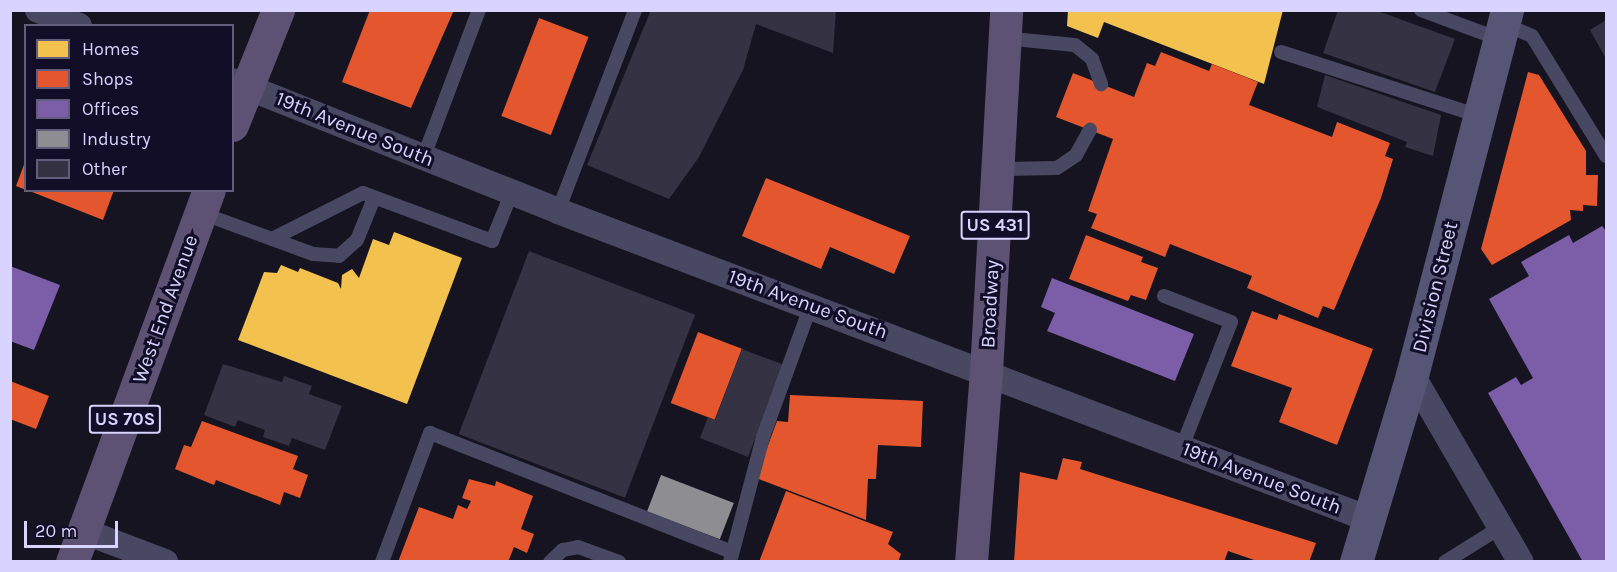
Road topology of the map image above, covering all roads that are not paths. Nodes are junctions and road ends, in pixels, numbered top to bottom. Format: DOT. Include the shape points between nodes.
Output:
graph roads {
  1 [pos="38,10"];
  2 [pos="278,10"];
  3 [pos="479,10"];
  4 [pos="635,10"];
  5 [pos="1421,10"];
  6 [pos="74,24"];
  7 [pos="1005,24"];
  8 [pos="1503,24"];
  9 [pos="1281,52"];
  10 [pos="240,84"];
  11 [pos="1101,84"];
  12 [pos="234,115"];
  13 [pos="1479,116"];
  14 [pos="1090,130"];
  15 [pos="424,156"];
  16 [pos="1606,156"];
  17 [pos="998,169"];
  18 [pos="512,192"];
  19 [pos="374,198"];
  20 [pos="205,202"];
  21 [pos="558,211"];
  22 [pos="272,239"];
  23 [pos="1164,296"];
  24 [pos="811,305"];
  25 [pos="986,372"];
  26 [pos="1412,375"];
  27 [pos="1182,447"];
  28 [pos="1369,519"];
  29 [pos="1501,527"];
  30 [pos="83,531"];
  31 [pos="731,557"];
  32 [pos="72,561"];
  33 [pos="165,561"];
  34 [pos="382,561"];
  35 [pos="550,561"];
  36 [pos="619,561"];
  37 [pos="971,561"];
  38 [pos="1356,561"];
  39 [pos="1445,561"];
  40 [pos="1521,561"];
  1 -- 6 [label="street"];
  2 -- 10 [label="main road"];
  3 -- 15 [label="lane"];
  4 -- 21 [label="lane"];
  5 -- 8 [label="lane"];
  7 -- 11 [label="lane" via="1075,45 1092,59"];
  7 -- 17 [label="main road, Broadway / US 431"];
  8 -- 13 [label="main road, Division Street"];
  8 -- 16 [label="lane" via="1532,36"];
  9 -- 13 [label="lane"];
  10 -- 12 [label="main road"];
  10 -- 15 [label="street, 19th Avenue South"];
  13 -- 26 [label="main road, Division Street"];
  14 -- 17 [label="lane" via="1076,155 1057,168"];
  15 -- 18 [label="street, 19th Avenue South"];
  17 -- 25 [label="main road, Broadway / US 431"];
  18 -- 19 [label="lane" via="492,242"];
  18 -- 21 [label="street, 19th Avenue South"];
  19 -- 22 [label="lane" via="363,193"];
  19 -- 22 [label="lane" via="357,240 339,256 313,254"];
  20 -- 22 [label="lane"];
  20 -- 30 [label="main road, West End Avenue / US 70S"];
  21 -- 24 [label="street, 19th Avenue South"];
  23 -- 27 [label="lane" via="1231,322"];
  24 -- 25 [label="street, 19th Avenue South"];
  24 -- 31 [label="lane" via="763,437"];
  25 -- 27 [label="street, 19th Avenue South"];
  25 -- 37 [label="main road, Broadway / US 431"];
  26 -- 28 [label="main road, Division Street"];
  26 -- 29 [label="street"];
  27 -- 28 [label="street, 19th Avenue South"];
  28 -- 38 [label="main road, Division Street"];
  29 -- 39 [label="lane"];
  29 -- 40 [label="street"];
  30 -- 32 [label="main road, West End Avenue / US 70S"];
  30 -- 33 [label="street"];
  31 -- 34 [label="lane" via="430,433"];
  35 -- 36 [label="lane" via="563,550 578,547"];
}
